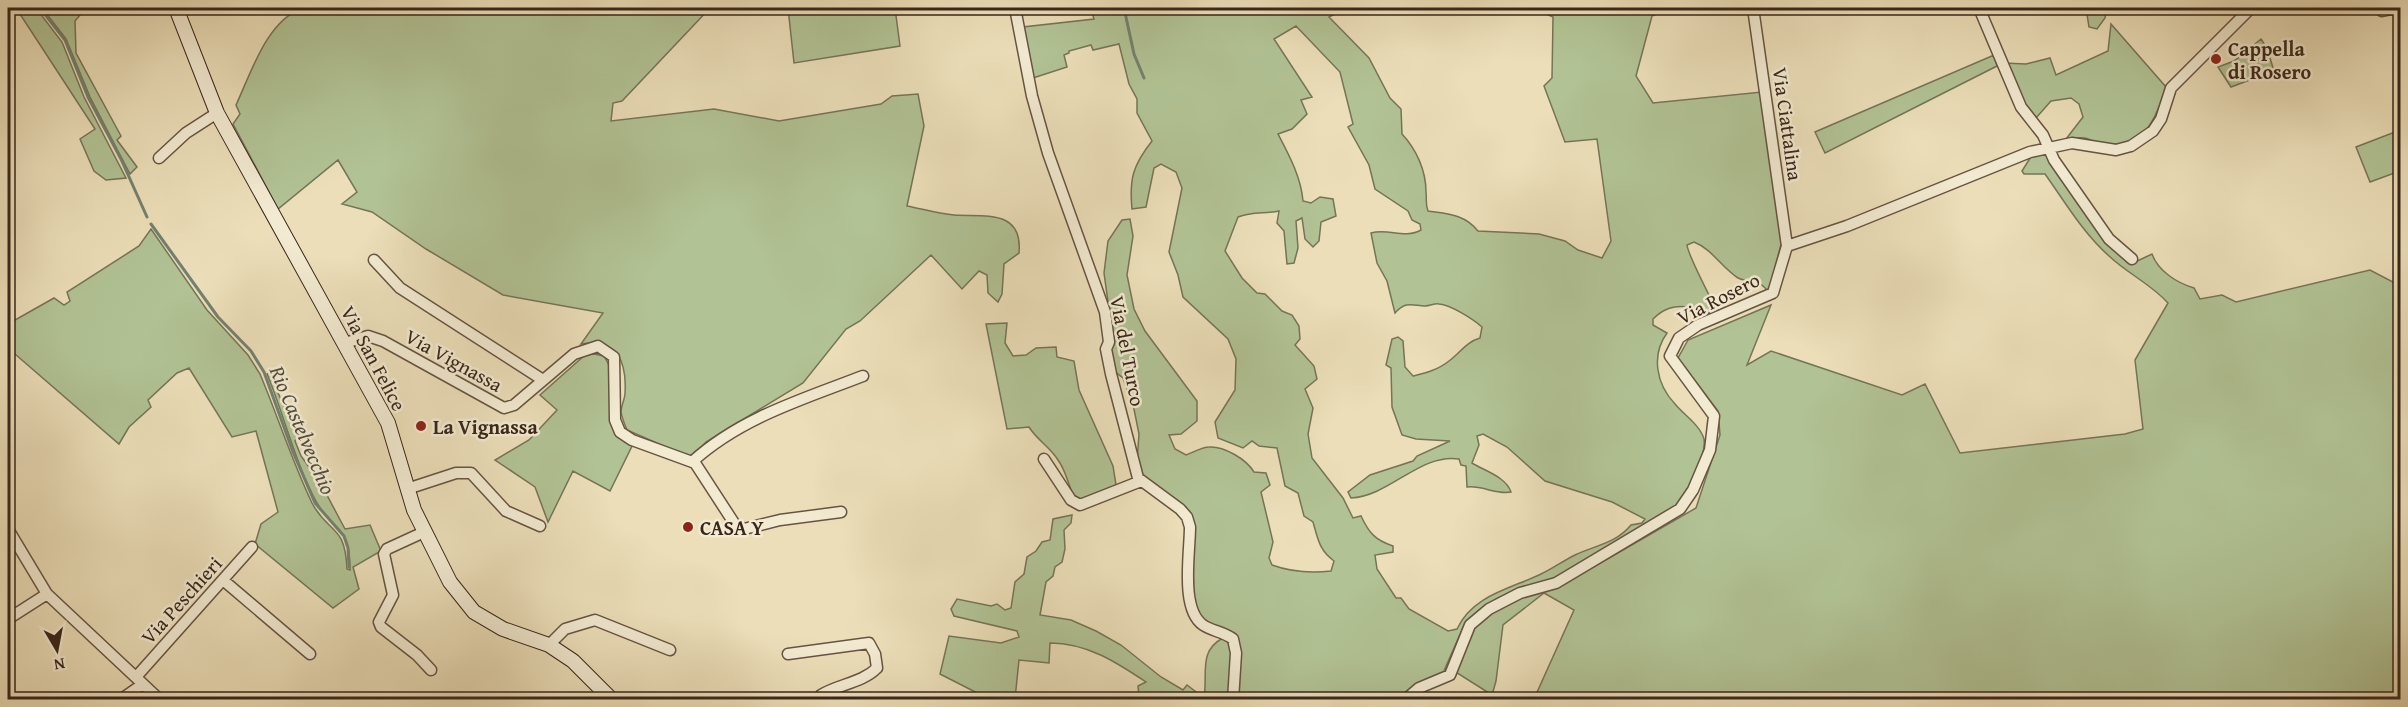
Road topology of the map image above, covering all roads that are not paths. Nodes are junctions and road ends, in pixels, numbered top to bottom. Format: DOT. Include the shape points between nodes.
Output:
graph roads {
  1 [pos="176,8"];
  2 [pos="1015,8"];
  3 [pos="1753,8"];
  4 [pos="1979,8"];
  5 [pos="2251,8"];
  6 [pos="2397,8"];
  7 [pos="2382,11"];
  8 [pos="217,113"];
  9 [pos="2049,147"];
  10 [pos="159,159"];
  11 [pos="1787,246"];
  12 [pos="2132,259"];
  13 [pos="374,260"];
  14 [pos="345,342"];
  15 [pos="862,376"];
  16 [pos="543,380"];
  17 [pos="1044,459"];
  18 [pos="692,462"];
  19 [pos="1141,481"];
  20 [pos="407,489"];
  21 [pos="841,512"];
  22 [pos="540,526"];
  23 [pos="8,528"];
  24 [pos="424,532"];
  25 [pos="252,547"];
  26 [pos="223,580"];
  27 [pos="47,594"];
  28 [pos="8,619"];
  29 [pos="549,645"];
  30 [pos="670,650"];
  31 [pos="309,654"];
  32 [pos="788,654"];
  33 [pos="431,670"];
  34 [pos="140,681"];
  35 [pos="120,699"];
  36 [pos="160,699"];
  37 [pos="612,699"];
  38 [pos="822,699"];
  39 [pos="1233,699"];
  40 [pos="1405,699"];
  1 -- 8 [label="street, Via San Felice"];
  2 -- 19 [label="street, Via del Turco" via="1048,153 1105,312 1111,374"];
  3 -- 11 [label="street, Via Ciattalina"];
  4 -- 9 [label="street" via="2013,92"];
  5 -- 9 [label="street" via="2171,87 2153,131 2131,146 2116,150 2081,143"];
  6 -- 7 [label="street"];
  8 -- 10 [label="street" via="186,133"];
  8 -- 14 [label="street, Via San Felice"];
  9 -- 11 [label="street"];
  9 -- 12 [label="street" via="2061,171 2109,239"];
  11 -- 40 [label="street, Via Rosero" via="1773,293 1698,325 1679,338 1670,356 1714,416 1710,450 1680,509 1556,583 1520,593 1489,609 1470,625 1450,675 1419,688"];
  13 -- 16 [label="street" via="400,288"];
  14 -- 16 [label="street, Via Vignassa" via="368,336 382,341 504,408 514,405"];
  14 -- 20 [label="street, Via San Felice" via="388,423"];
  15 -- 18 [label="street" via="757,417 711,444"];
  16 -- 18 [label="street, Via Vignassa" via="586,348 598,346 609,352 616,366 615,420 620,432"];
  17 -- 19 [label="street" via="1071,500 1080,506"];
  18 -- 21 [label="street" via="715,490 734,523 744,529"];
  19 -- 39 [label="street" via="1187,517 1189,603 1204,626 1233,639"];
  20 -- 22 [label="street" via="456,473 471,473 506,511"];
  20 -- 24 [label="street, Via San Felice"];
  23 -- 27 [label="street"];
  24 -- 29 [label="street, Via San Felice" via="450,582 474,612 503,629"];
  24 -- 33 [label="street" via="384,554 393,595 379,622"];
  25 -- 26 [label="street, Via Peschieri"];
  26 -- 31 [label="street"];
  26 -- 34 [label="street, Via Peschieri"];
  27 -- 28 [label="street"];
  27 -- 34 [label="street"];
  29 -- 30 [label="street" via="565,629 595,620"];
  29 -- 37 [label="street, Via San Felice" via="573,661"];
  32 -- 38 [label="street" via="869,643 877,668 871,675 829,690 821,695"];
  34 -- 35 [label="street, Via Peschieri"];
  34 -- 36 [label="street"];
}
